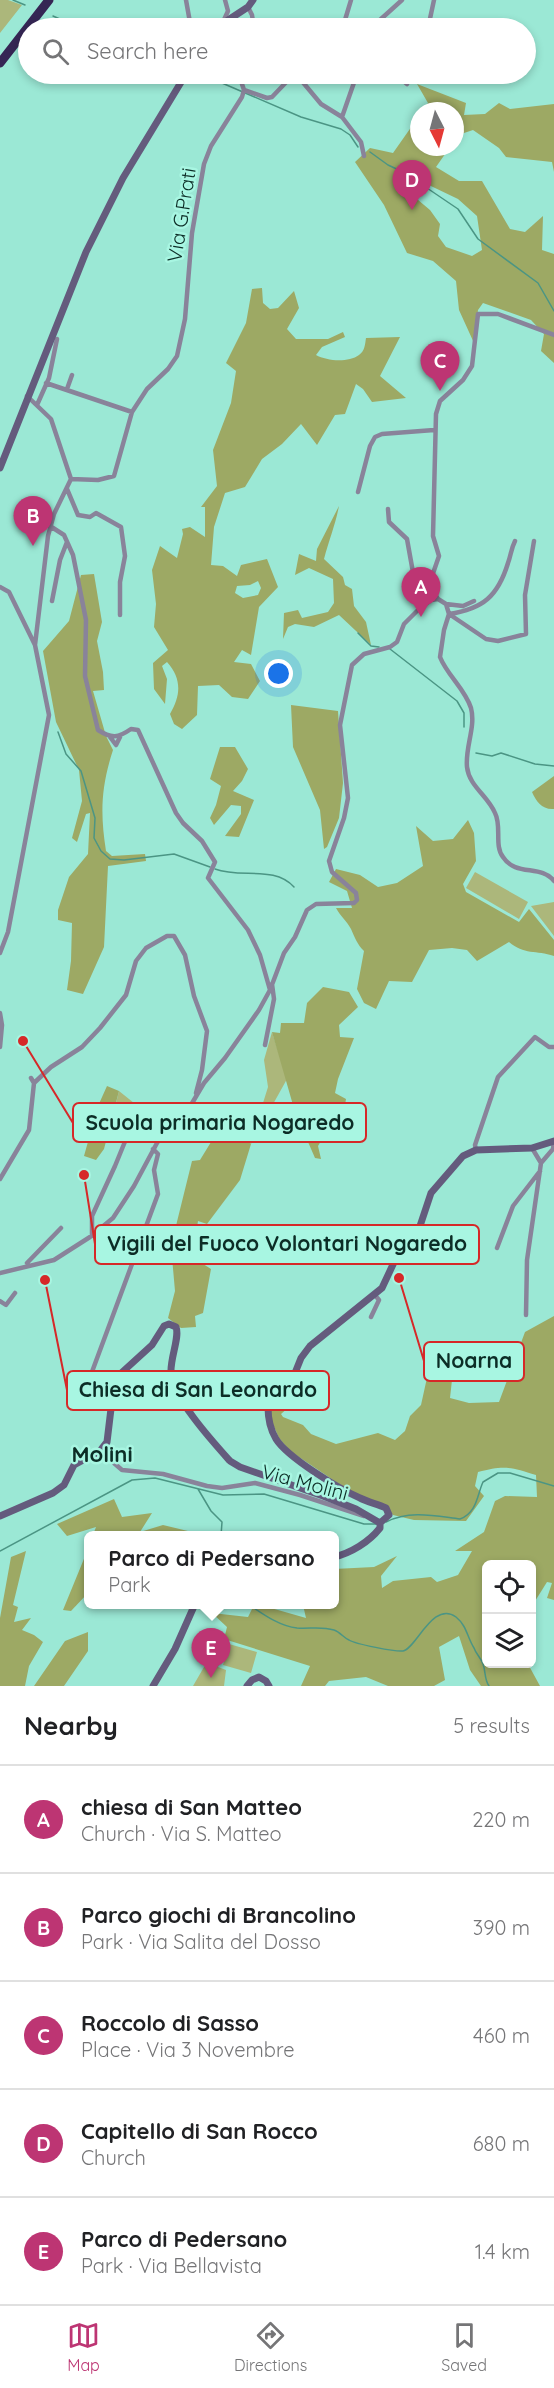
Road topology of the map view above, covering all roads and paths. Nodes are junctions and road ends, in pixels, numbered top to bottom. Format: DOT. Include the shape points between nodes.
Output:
graph roads {
  1 [pos="41,0"];
  2 [pos="49,0"];
  3 [pos="186,0"];
  4 [pos="225,0"];
  5 [pos="253,0"];
  6 [pos="351,0"];
  7 [pos="402,0"];
  8 [pos="434,0"];
  9 [pos="248,7"];
  10 [pos="27,18"];
  11 [pos="35,18"];
  12 [pos="189,18"];
  13 [pos="225,18"];
  14 [pos="230,18"];
  15 [pos="252,18"];
  16 [pos="346,18"];
  17 [pos="382,18"];
  18 [pos="430,18"];
  19 [pos="18,30"];
  20 [pos="18,40"];
  21 [pos="0,53"];
  22 [pos="0,63"];
  23 [pos="180,84"];
  24 [pos="242,84"];
  25 [pos="285,84"];
  26 [pos="304,84"];
  27 [pos="354,84"];
  28 [pos="244,93"];
  29 [pos="342,117"];
  30 [pos="364,156"];
  31 [pos="554,335"];
  32 [pos="57,339"];
  33 [pos="72,375"];
  34 [pos="46,383"];
  35 [pos="67,389"];
  36 [pos="27,396"];
  37 [pos="38,405"];
  38 [pos="132,412"];
  39 [pos="434,430"];
  40 [pos="1,464"];
  41 [pos="71,479"];
  42 [pos="67,489"];
  43 [pos="358,492"];
  44 [pos="388,509"];
  45 [pos="50,526"];
  46 [pos="515,541"];
  47 [pos="534,541"];
  48 [pos="67,542"];
  49 [pos="429,585"];
  50 [pos="0,587"];
  51 [pos="438,599"];
  52 [pos="51,601"];
  53 [pos="474,601"];
  54 [pos="446,604"];
  55 [pos="449,614"];
  56 [pos="120,615"];
  57 [pos="35,645"];
  58 [pos="554,881"];
  59 [pos="0,953"];
  60 [pos="271,987"];
  61 [pos="0,1013"];
  62 [pos="265,1045"];
  63 [pos="0,1047"];
  64 [pos="554,1047"];
  65 [pos="193,1101"];
  66 [pos="133,1122"];
  67 [pos="554,1141"];
  68 [pos="532,1148"];
  69 [pos="153,1149"];
  70 [pos="476,1150"];
  71 [pos="541,1163"];
  72 [pos="540,1171"];
  73 [pos="0,1179"];
  74 [pos="61,1228"];
  75 [pos="92,1236"];
  76 [pos="496,1248"];
  77 [pos="27,1263"];
  78 [pos="0,1273"];
  79 [pos="15,1293"];
  80 [pos="374,1294"];
  81 [pos="0,1301"];
  82 [pos="526,1315"];
  83 [pos="371,1317"];
  84 [pos="86,1388"];
  85 [pos="100,1450"];
  86 [pos="0,1516"];
  87 [pos="380,1525"];
  88 [pos="339,1555"];
  89 [pos="193,1609"];
  90 [pos="153,1686"];
  91 [pos="247,1686"];
  92 [pos="269,1686"];
  1 -- 10 [label="highway"];
  2 -- 11 [label="highway"];
  3 -- 12 [label="street"];
  4 -- 13 [label="street" via="228,11"];
  5 -- 9 [label="main road"];
  6 -- 16 [label="street"];
  7 -- 17 [label="street"];
  8 -- 18 [label="street"];
  9 -- 14 [label="main road"];
  9 -- 15 [label="street"];
  19 -- 21 [label="highway"];
  20 -- 22 [label="highway"];
  23 -- 36 [label="main road" via="123,178 86,252"];
  24 -- 28 [label="street"];
  25 -- 28 [label="street" via="272,97"];
  26 -- 29 [label="street" via="321,104"];
  27 -- 29 [label="street"];
  28 -- 38 [label="street, Via G.Prati" via="204,164 177,356 147,388"];
  29 -- 30 [label="street" via="361,142"];
  31 -- 39 [label="street" via="498,314 478,314 472,366 440,401"];
  32 -- 34 [label="street"];
  33 -- 35 [label="street"];
  34 -- 35 [label="street"];
  34 -- 37 [label="street"];
  35 -- 38 [label="street"];
  36 -- 37 [label="street"];
  36 -- 40 [label="main road"];
  37 -- 41 [label="street" via="51,419"];
  38 -- 41 [label="street, Via G.Prati" via="114,476"];
  39 -- 43 [label="street" via="375,436"];
  39 -- 49 [label="street" via="433,536 439,555"];
  41 -- 42 [label="street"];
  42 -- 45 [label="street"];
  42 -- 56 [label="street" via="78,515 90,517 96,513 121,527 125,556"];
  44 -- 49 [label="street" via="389,522 407,539 414,578"];
  45 -- 48 [label="street" via="64,535"];
  45 -- 57 [label="street"];
  46 -- 55 [label="street" via="494,594 478,607"];
  47 -- 55 [label="street" via="525,595 526,634 492,640"];
  48 -- 52 [label="street"];
  48 -- 60 [label="street" via="74,555 84,603 85,676 98,730 110,737 138,730 176,813 215,862 208,878 248,930"];
  49 -- 51 [label="street"];
  50 -- 57 [label="street" via="9,592"];
  51 -- 54 [label="street"];
  51 -- 60 [label="street" via="411,616 397,642 364,654 352,665 340,725 348,798 328,861 332,872 356,893 357,900 316,904 307,910"];
  53 -- 54 [label="street" via="463,606"];
  54 -- 55 [label="street"];
  55 -- 58 [label="street" via="440,657 472,711 467,772 496,814 500,854 507,863 517,869 543,872"];
  57 -- 59 [label="street" via="49,715 8,932"];
  60 -- 62 [label="street" via="274,999"];
  60 -- 65 [label="street"];
  61 -- 63 [label="street"];
  64 -- 70 [label="street" via="535,1037 498,1077"];
  65 -- 69 [label="street"];
  65 -- 73 [label="street" via="207,1031 185,955 174,936 167,936 146,948 136,961 126,995 100,1028 82,1047 33,1081 29,1130"];
  66 -- 75 [label="street" via="92,1216"];
  67 -- 68 [label="main road"];
  67 -- 71 [label="street" via="554,1149"];
  68 -- 70 [label="main road"];
  68 -- 71 [label="street"];
  69 -- 75 [label="street" via="113,1218"];
  69 -- 84 [label="street" via="158,1154 154,1170 158,1194"];
  70 -- 80 [label="main road" via="463,1156 431,1193 420,1226 396,1258 382,1288"];
  71 -- 72 [label="street"];
  72 -- 76 [label="street" via="513,1206"];
  72 -- 82 [label="street" via="527,1260"];
  74 -- 77 [label="street"];
  75 -- 78 [label="street" via="54,1260"];
  79 -- 81 [label="street" via="6,1305"];
  80 -- 83 [label="street" via="379,1300"];
  80 -- 87 [label="main road" via="310,1346 291,1383 268,1407 268,1420 275,1438 300,1461 360,1498 386,1508 389,1515"];
  85 -- 86 [label="main road" via="74,1465 64,1485"];
  85 -- 87 [label="street, Via Molini" via="122,1470 163,1474 222,1488 255,1483 300,1494"];
  85 -- 87 [label="main road" via="107,1442 118,1376 152,1345 164,1326 173,1324 178,1335 172,1351 172,1383 230,1461 356,1509"];
  87 -- 88 [label="main road" via="373,1537"];
  89 -- 90 [label="main road" via="176,1649"];
  91 -- 92 [label="main road" via="259,1677"];
}
